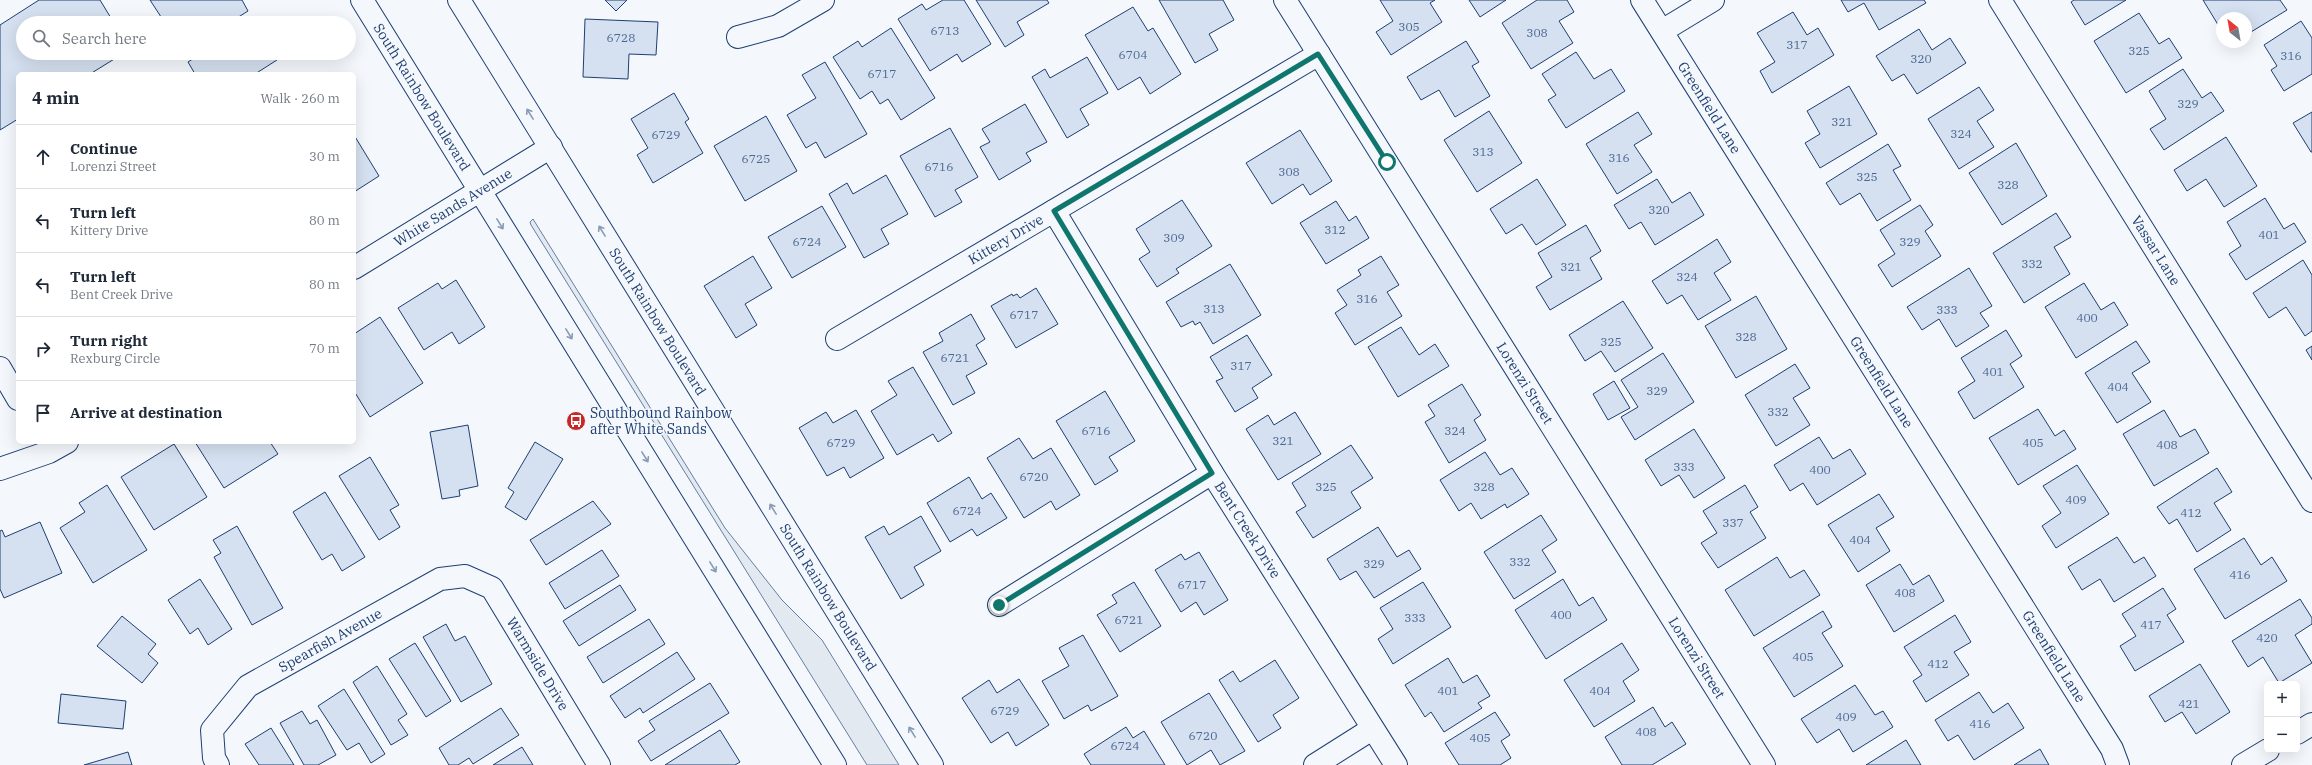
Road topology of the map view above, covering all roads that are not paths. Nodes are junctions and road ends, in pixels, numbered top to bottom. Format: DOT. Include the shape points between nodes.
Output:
graph roads {
  1 [pos="362,0"];
  2 [pos="459,0"];
  3 [pos="822,0"];
  4 [pos="1286,0"];
  5 [pos="1642,0"];
  6 [pos="1713,0"];
  7 [pos="2000,0"];
  8 [pos="1662,31"];
  9 [pos="738,37"];
  10 [pos="1318,54"];
  11 [pos="551,147"];
  12 [pos="480,190"];
  13 [pos="1054,211"];
  14 [pos="356,267"];
  15 [pos="837,339"];
  16 [pos="0,368"];
  17 [pos="16,395"];
  18 [pos="53,445"];
  19 [pos="0,469"];
  20 [pos="1212,473"];
  21 [pos="2312,501"];
  22 [pos="465,576"];
  23 [pos="999,605"];
  24 [pos="2312,724"];
  25 [pos="1372,729"];
  26 [pos="2300,731"];
  27 [pos="2264,752"];
  28 [pos="218,765"];
  29 [pos="599,765"];
  30 [pos="835,765"];
  31 [pos="932,765"];
  32 [pos="1315,765"];
  33 [pos="1396,765"];
  34 [pos="1764,765"];
  35 [pos="2118,765"];
  36 [pos="2243,765"];
  1 -- 12 [label="street, South Rainbow Boulevard"];
  11 -- 2 [label="street, South Rainbow Boulevard, one-way"];
  3 -- 9 [label="street" via="778,26"];
  4 -- 10 [label="street, Lorenzi Street"];
  5 -- 8 [label="street, Greenfield Lane"];
  6 -- 8 [label="street"];
  7 -- 21 [label="street, Vassar Lane"];
  8 -- 35 [label="street, Greenfield Lane" via="2112,749"];
  10 -- 13 [label="street, Kittery Drive"];
  10 -- 34 [label="street, Lorenzi Street"];
  11 -- 12 [label="street, White Sands Avenue"];
  31 -- 11 [label="street, South Rainbow Boulevard, one-way"];
  12 -- 14 [label="street, White Sands Avenue"];
  12 -- 30 [label="street, South Rainbow Boulevard, one-way"];
  13 -- 15 [label="street, Kittery Drive"];
  13 -- 20 [label="street, Bent Creek Drive"];
  16 -- 17 [label="street"];
  18 -- 19 [label="street"];
  20 -- 23 [label="street"];
  20 -- 25 [label="street, Bent Creek Drive"];
  22 -- 28 [label="street, Spearfish Avenue" via="440,579 248,686 212,730 214,758"];
  22 -- 29 [label="street, Warmside Drive" via="492,588"];
  24 -- 26 [label="street"];
  25 -- 32 [label="street"];
  25 -- 33 [label="street, Bent Creek Drive"];
  27 -- 36 [label="street"];
}
